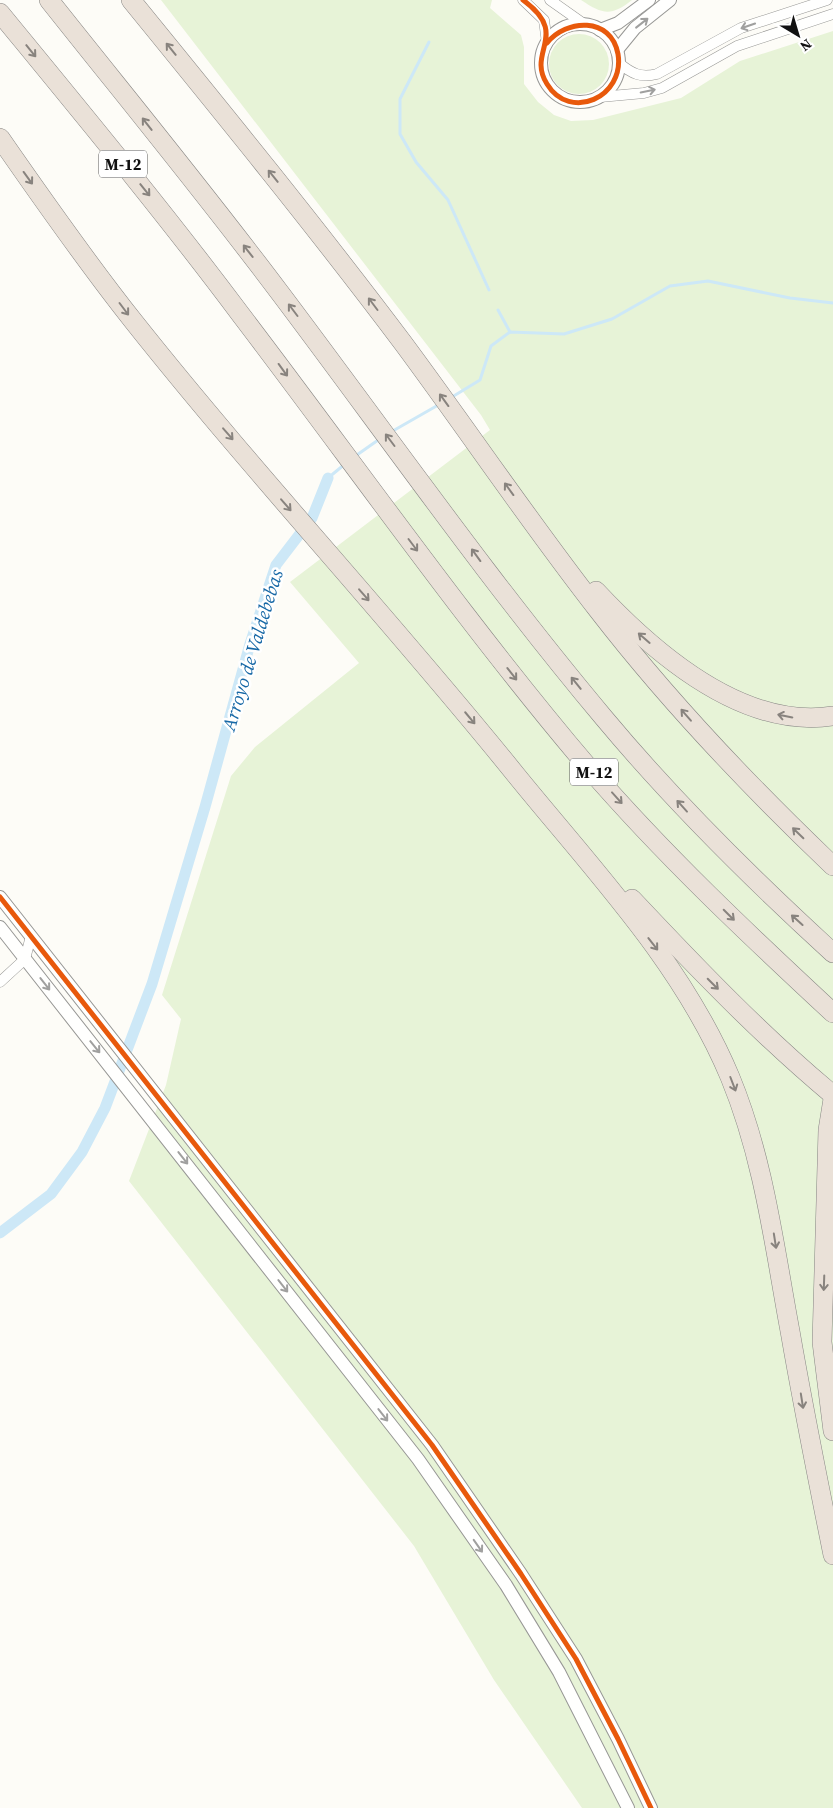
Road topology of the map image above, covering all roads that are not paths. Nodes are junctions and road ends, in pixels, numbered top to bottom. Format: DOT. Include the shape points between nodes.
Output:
graph roads {
  1 [pos="49,0"];
  2 [pos="131,0"];
  3 [pos="523,0"];
  4 [pos="550,0"];
  5 [pos="649,0"];
  6 [pos="670,0"];
  7 [pos="827,0"];
  8 [pos="0,13"];
  9 [pos="833,14"];
  10 [pos="584,24"];
  11 [pos="600,30"];
  12 [pos="547,43"];
  13 [pos="617,50"];
  14 [pos="619,63"];
  15 [pos="600,97"];
  16 [pos="0,138"];
  17 [pos="538,528"];
  18 [pos="833,716"];
  19 [pos="490,742"];
  20 [pos="833,866"];
  21 [pos="0,897"];
  22 [pos="0,927"];
  23 [pos="31,936"];
  24 [pos="833,953"];
  25 [pos="25,959"];
  26 [pos="0,982"];
  27 [pos="833,1013"];
  28 [pos="833,1095"];
  29 [pos="833,1099"];
  30 [pos="833,1431"];
  31 [pos="833,1555"];
  32 [pos="628,1808"];
  33 [pos="651,1808"];
  24 -- 1 [label="highway, M-12, one-way" via="686,811 604,718 503,592 278,290"];
  17 -- 2 [label="highway, one-way" via="313,226"];
  3 -- 12 [label="street" via="544,20"];
  4 -- 10 [label="street"];
  5 -- 11 [label="street" via="618,23"];
  13 -- 6 [label="street, one-way" via="635,28"];
  7 -- 14 [label="street, one-way" via="741,28 657,74 636,75"];
  8 -- 27 [label="highway, M-12, one-way" via="175,227 383,507 507,668 590,768 661,847"];
  15 -- 9 [label="street, one-way" via="662,88 737,46"];
  10 -- 11 [label="street"];
  10 -- 12 [label="street" via="563,28"];
  11 -- 13 [label="street"];
  12 -- 15 [label="street" via="541,68 552,91 570,101"];
  13 -- 14 [label="street"];
  14 -- 15 [label="street" via="614,83"];
  16 -- 19 [label="highway, one-way" via="132,320"];
  18 -- 17 [label="highway, one-way" via="799,718 770,712 730,697 694,676 643,637"];
  20 -- 17 [label="highway, one-way" via="686,716 597,609"];
  19 -- 28 [label="highway, one-way" via="680,950 796,1064"];
  19 -- 31 [label="highway, one-way" via="664,958 707,1028 730,1077 750,1128 763,1178"];
  21 -- 23 [label="street"];
  22 -- 25 [label="street"];
  23 -- 25 [label="street"];
  23 -- 33 [label="street" via="432,1445 576,1659"];
  25 -- 26 [label="street"];
  25 -- 32 [label="street, one-way" via="418,1459 506,1585 559,1672"];
  29 -- 30 [label="highway, one-way" via="828,1130 822,1342"];
}
